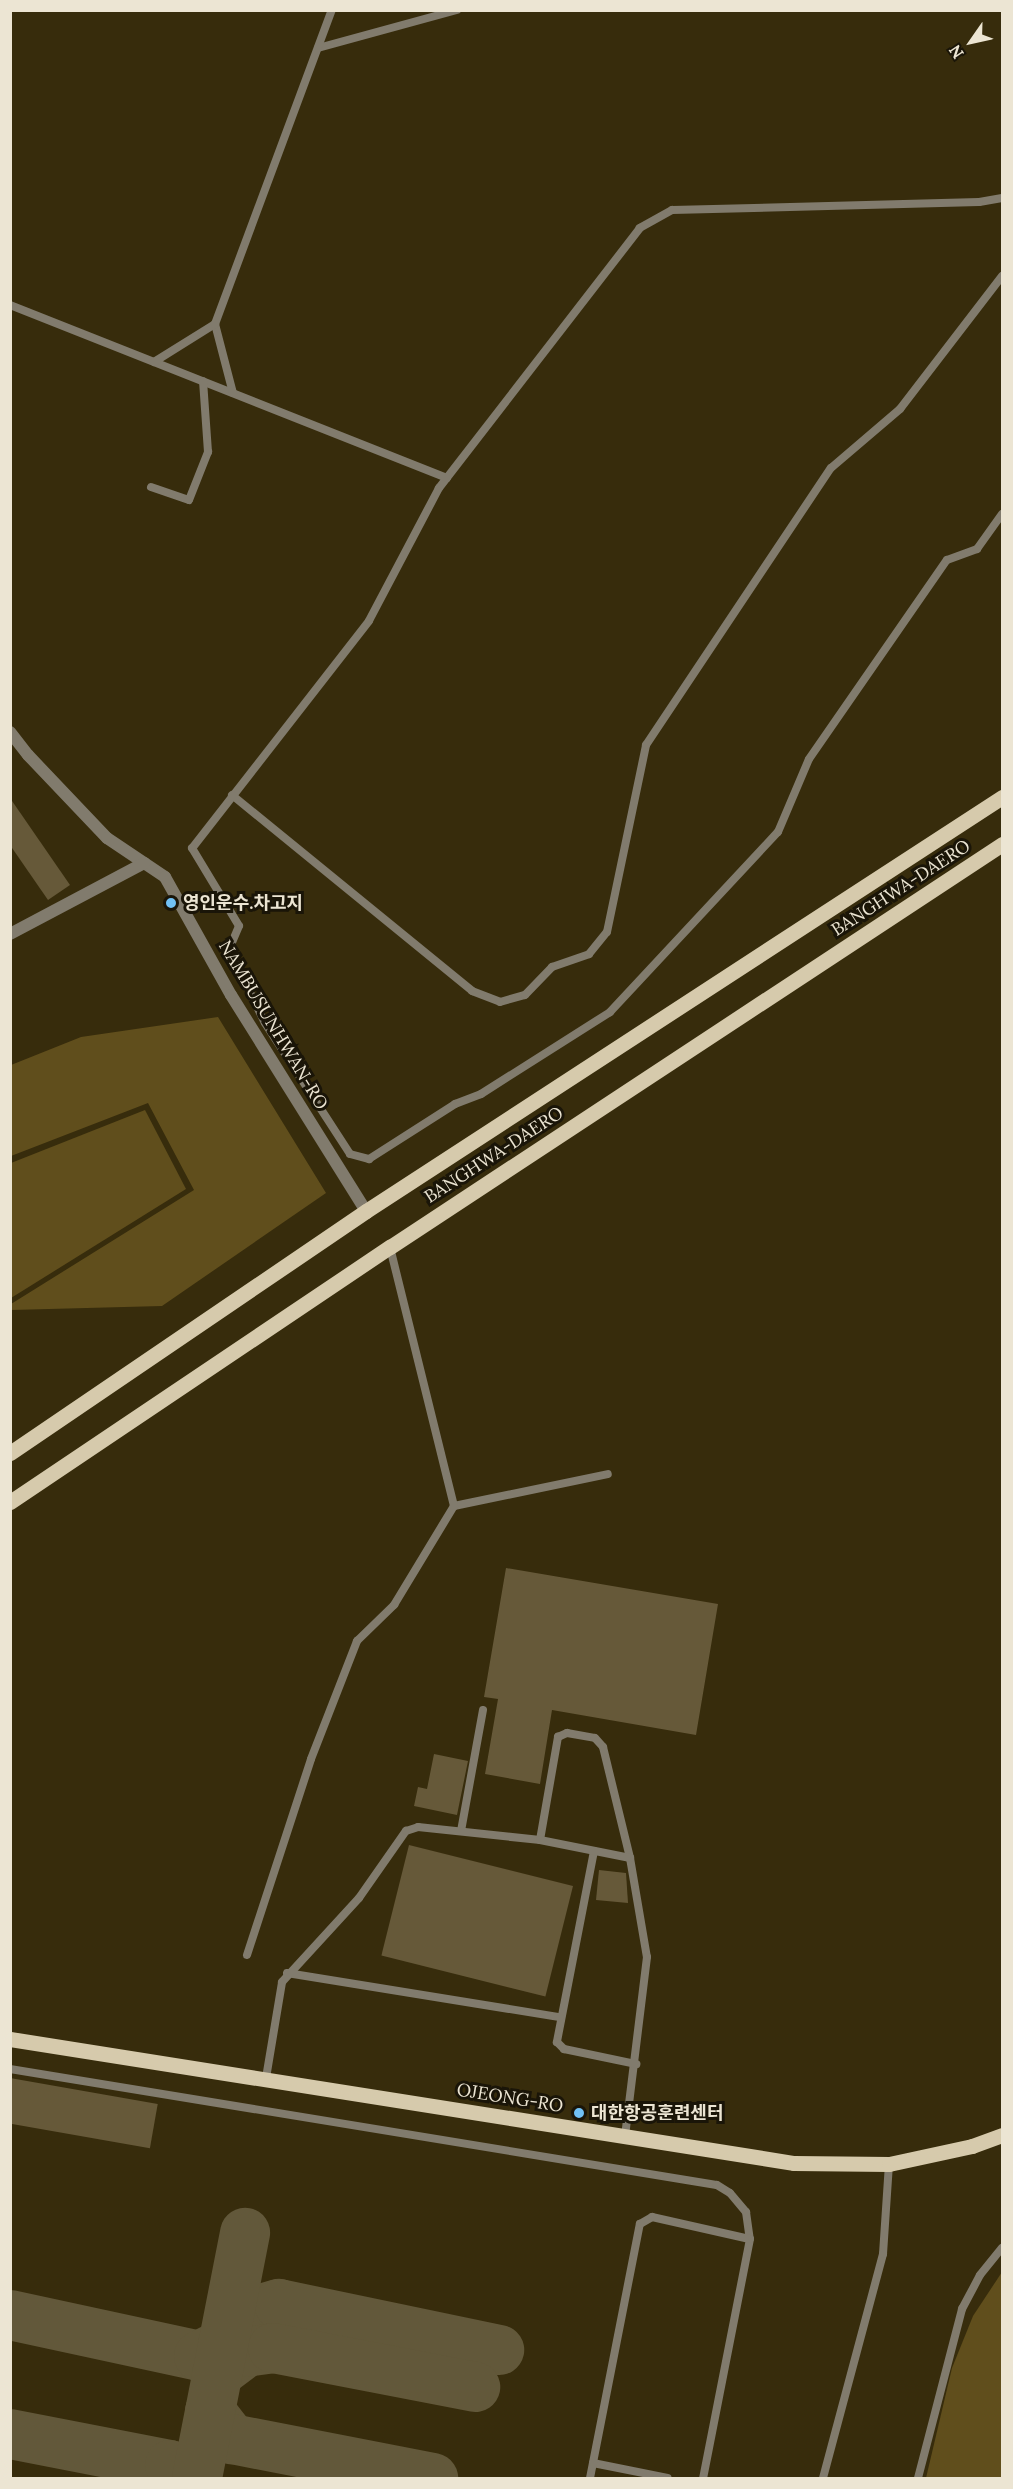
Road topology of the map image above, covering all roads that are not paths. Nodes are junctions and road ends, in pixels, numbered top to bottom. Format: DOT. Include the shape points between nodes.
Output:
graph roads {
  1 [pos="332,10"];
  2 [pos="457,10"];
  3 [pos="318,48"];
  4 [pos="1002,198"];
  5 [pos="1002,276"];
  6 [pos="10,305"];
  7 [pos="215,324"];
  8 [pos="154,362"];
  9 [pos="203,381"];
  10 [pos="233,393"];
  11 [pos="447,478"];
  12 [pos="151,487"];
  13 [pos="1002,514"];
  14 [pos="10,732"];
  15 [pos="232,795"];
  16 [pos="1002,796"];
  17 [pos="1002,844"];
  18 [pos="144,863"];
  19 [pos="10,934"];
  20 [pos="366,1211"];
  21 [pos="390,1247"];
  22 [pos="10,1453"];
  23 [pos="608,1474"];
  24 [pos="10,1502"];
  25 [pos="454,1506"];
  26 [pos="483,1710"];
  27 [pos="461,1831"];
  28 [pos="540,1840"];
  29 [pos="594,1851"];
  30 [pos="630,1858"];
  31 [pos="247,1955"];
  32 [pos="287,1973"];
  33 [pos="559,2017"];
  34 [pos="10,2039"];
  35 [pos="636,2064"];
  36 [pos="10,2069"];
  37 [pos="266,2078"];
  38 [pos="1002,2135"];
  39 [pos="625,2136"];
  40 [pos="889,2164"];
  41 [pos="750,2239"];
  42 [pos="1002,2248"];
  43 [pos="593,2463"];
  44 [pos="590,2478"];
  45 [pos="668,2478"];
  46 [pos="703,2478"];
  47 [pos="824,2478"];
  48 [pos="918,2478"];
  1 -- 3 [label="lane"];
  2 -- 3 [label="lane"];
  3 -- 7 [label="lane"];
  4 -- 11 [label="lane" via="979,202 672,210 640,228"];
  5 -- 15 [label="lane" via="900,409 831,468 646,745 607,932 589,954 552,967 525,995 500,1002 472,991"];
  6 -- 8 [label="lane"];
  7 -- 8 [label="lane"];
  7 -- 10 [label="lane"];
  8 -- 9 [label="lane"];
  9 -- 10 [label="lane"];
  9 -- 12 [label="lane" via="208,452 189,500"];
  10 -- 11 [label="lane"];
  11 -- 15 [label="lane" via="369,621"];
  13 -- 15 [label="lane" via="977,549 947,560 809,759 777,832 610,1012 369,1159 350,1154 265,1023 229,949 239,926 192,848"];
  14 -- 18 [label="street, NAMBUSUNHWAN-RO" via="107,838"];
  16 -- 20 [label="main road, BANGHWA-DAERO"];
  17 -- 21 [label="main road, BANGHWA-DAERO"];
  18 -- 19 [label="street"];
  18 -- 20 [label="street, NAMBUSUNHWAN-RO" via="165,878 231,995"];
  20 -- 22 [label="main road, BANGHWA-DAERO"];
  21 -- 24 [label="main road, BANGHWA-DAERO"];
  21 -- 25 [label="lane"];
  23 -- 25 [label="lane"];
  25 -- 31 [label="lane" via="394,1605 357,1641 311,1759"];
  26 -- 27 [label="lane"];
  27 -- 28 [label="lane"];
  27 -- 32 [label="lane" via="418,1827 406,1831 359,1898"];
  28 -- 29 [label="lane"];
  28 -- 30 [label="lane" via="556,1740 567,1733 589,1737 603,1747"];
  29 -- 30 [label="lane"];
  29 -- 33 [label="lane"];
  30 -- 35 [label="lane" via="648,1957"];
  32 -- 33 [label="lane"];
  32 -- 37 [label="lane" via="279,1989"];
  33 -- 35 [label="lane" via="559,2046"];
  34 -- 37 [label="main road, OJEONG-RO"];
  35 -- 39 [label="lane"];
  36 -- 41 [label="lane" via="696,2179 717,2185 740,2202 746,2212"];
  37 -- 39 [label="main road, OJEONG-RO"];
  38 -- 40 [label="main road, OJEONG-RO" via="972,2146"];
  39 -- 40 [label="main road, OJEONG-RO" via="794,2163"];
  40 -- 47 [label="lane" via="884,2254"];
  41 -- 43 [label="lane" via="652,2217 640,2224"];
  41 -- 46 [label="lane"];
  42 -- 48 [label="lane" via="980,2275 962,2309"];
  43 -- 44 [label="lane"];
  43 -- 45 [label="lane"];
}
